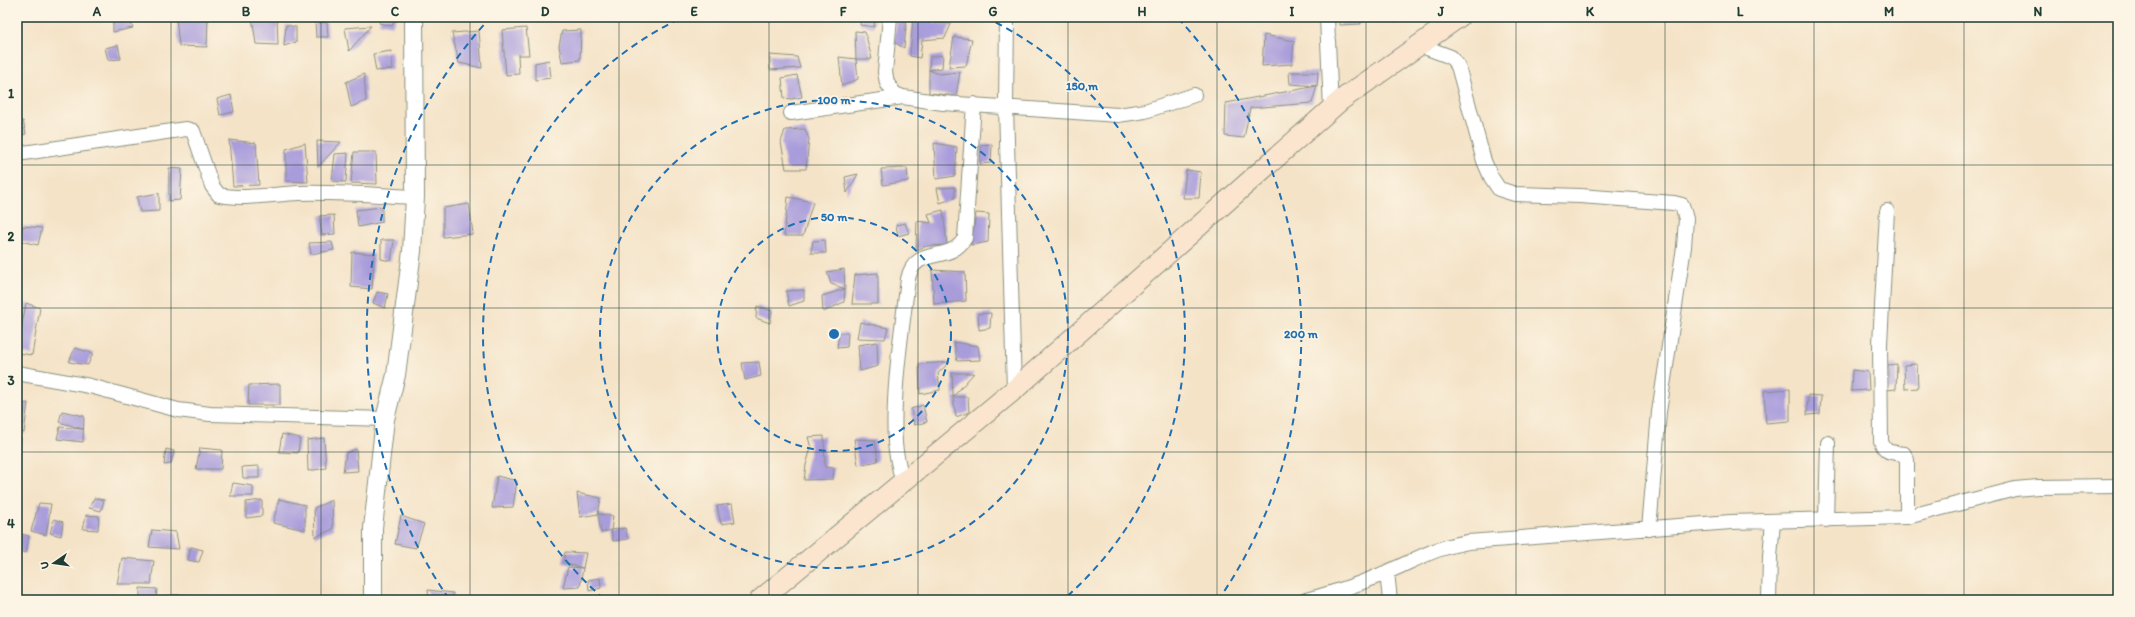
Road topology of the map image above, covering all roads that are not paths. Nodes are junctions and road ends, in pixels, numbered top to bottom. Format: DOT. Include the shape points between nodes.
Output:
graph roads {
  1 [pos="414,17"];
  2 [pos="890,17"];
  3 [pos="1006,17"];
  4 [pos="1327,17"];
  5 [pos="1459,17"];
  6 [pos="1419,45"];
  7 [pos="1194,95"];
  8 [pos="903,98"];
  9 [pos="974,104"];
  10 [pos="1006,106"];
  11 [pos="1331,110"];
  12 [pos="791,113"];
  13 [pos="17,154"];
  14 [pos="415,197"];
  15 [pos="1887,211"];
  16 [pos="17,373"];
  17 [pos="1014,390"];
  18 [pos="385,419"];
  19 [pos="1828,443"];
  20 [pos="902,482"];
  21 [pos="2118,486"];
  22 [pos="1907,517"];
  23 [pos="1826,520"];
  24 [pos="1773,521"];
  25 [pos="1649,529"];
  26 [pos="1387,572"];
  27 [pos="372,600"];
  28 [pos="760,600"];
  29 [pos="1306,600"];
  30 [pos="1390,600"];
  31 [pos="1769,600"];
  1 -- 14 [label="street"];
  2 -- 8 [label="street" via="885,72 887,83 895,94"];
  3 -- 10 [label="street"];
  4 -- 11 [label="street"];
  5 -- 6 [label="main road"];
  6 -- 11 [label="main road"];
  6 -- 25 [label="street" via="1450,57 1458,66 1484,161 1499,189 1516,194 1674,203 1682,205 1685,211 1684,247 1659,412"];
  7 -- 10 [label="street" via="1145,112 1118,115"];
  8 -- 9 [label="street"];
  8 -- 12 [label="street"];
  9 -- 10 [label="street"];
  9 -- 20 [label="street" via="965,238 956,249 921,258 911,268 908,279 895,414 895,444"];
  10 -- 17 [label="street"];
  11 -- 17 [label="main road"];
  13 -- 14 [label="street" via="186,129 193,131 212,186 219,195 231,198 334,193"];
  14 -- 18 [label="street" via="412,251 396,375"];
  15 -- 22 [label="street" via="1880,344 1881,441 1887,452 1904,454 1907,460"];
  16 -- 18 [label="street" via="90,386 166,407 210,414"];
  17 -- 20 [label="main road"];
  18 -- 27 [label="street" via="373,528"];
  19 -- 23 [label="street"];
  20 -- 28 [label="main road"];
  21 -- 22 [label="street" via="2038,487 2015,490"];
  22 -- 23 [label="street"];
  23 -- 24 [label="street"];
  24 -- 25 [label="street"];
  24 -- 31 [label="street"];
  25 -- 26 [label="street" via="1447,546"];
  26 -- 29 [label="street"];
  26 -- 30 [label="street"];
}
